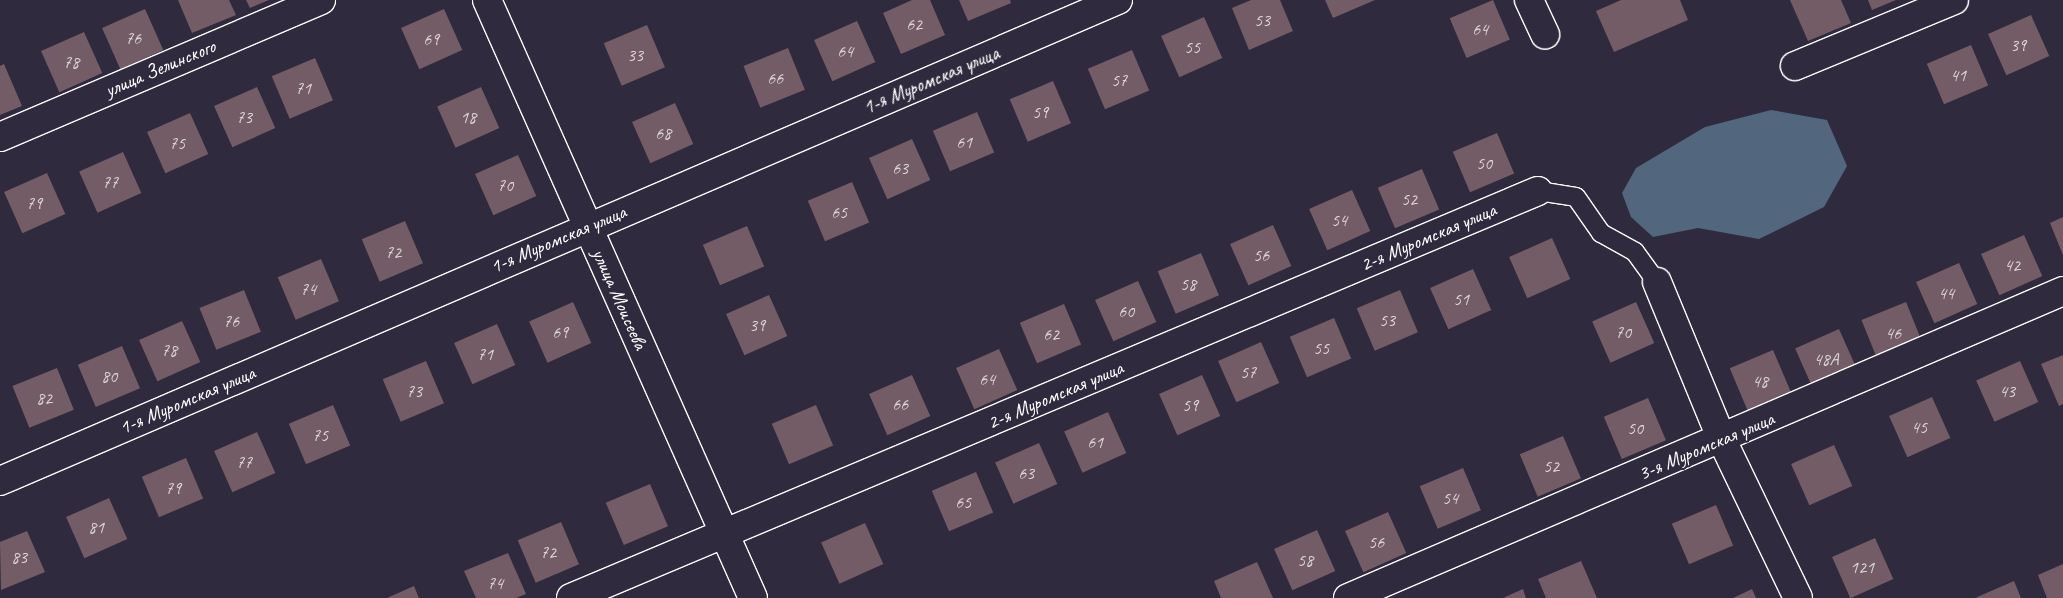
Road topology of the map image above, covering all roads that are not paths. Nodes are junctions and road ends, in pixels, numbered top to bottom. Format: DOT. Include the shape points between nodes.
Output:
graph roads {
  1 [pos="321,0"];
  2 [pos="487,0"];
  3 [pos="1118,0"];
  4 [pos="1529,0"];
  5 [pos="1954,0"];
  6 [pos="1545,35"];
  7 [pos="1795,66"];
  8 [pos="0,137"];
  9 [pos="1538,191"];
  10 [pos="588,226"];
  11 [pos="1657,282"];
  12 [pos="2063,291"];
  13 [pos="1722,440"];
  14 [pos="0,481"];
  15 [pos="725,535"];
  16 [pos="572,598"];
  17 [pos="753,598"];
  18 [pos="1348,598"];
  19 [pos="1798,598"];
  1 -- 8 [label="street, улица Зелинского"];
  2 -- 10 [label="street, улица Моисеева"];
  3 -- 10 [label="street, 1-я Муромская улица"];
  4 -- 6 [label="street"];
  5 -- 7 [label="street"];
  9 -- 11 [label="lane" via="1576,197 1601,233 1635,252"];
  9 -- 15 [label="street, 2-я Муромская улица"];
  10 -- 14 [label="street, 1-я Муромская улица"];
  10 -- 15 [label="street, улица Моисеева"];
  11 -- 13 [label="street"];
  12 -- 13 [label="street, 3-я Муромская улица"];
  13 -- 18 [label="street, 3-я Муромская улица"];
  13 -- 19 [label="street"];
  15 -- 16 [label="street, 2-я Муромская улица"];
  15 -- 17 [label="street, улица Моисеева"];
}
